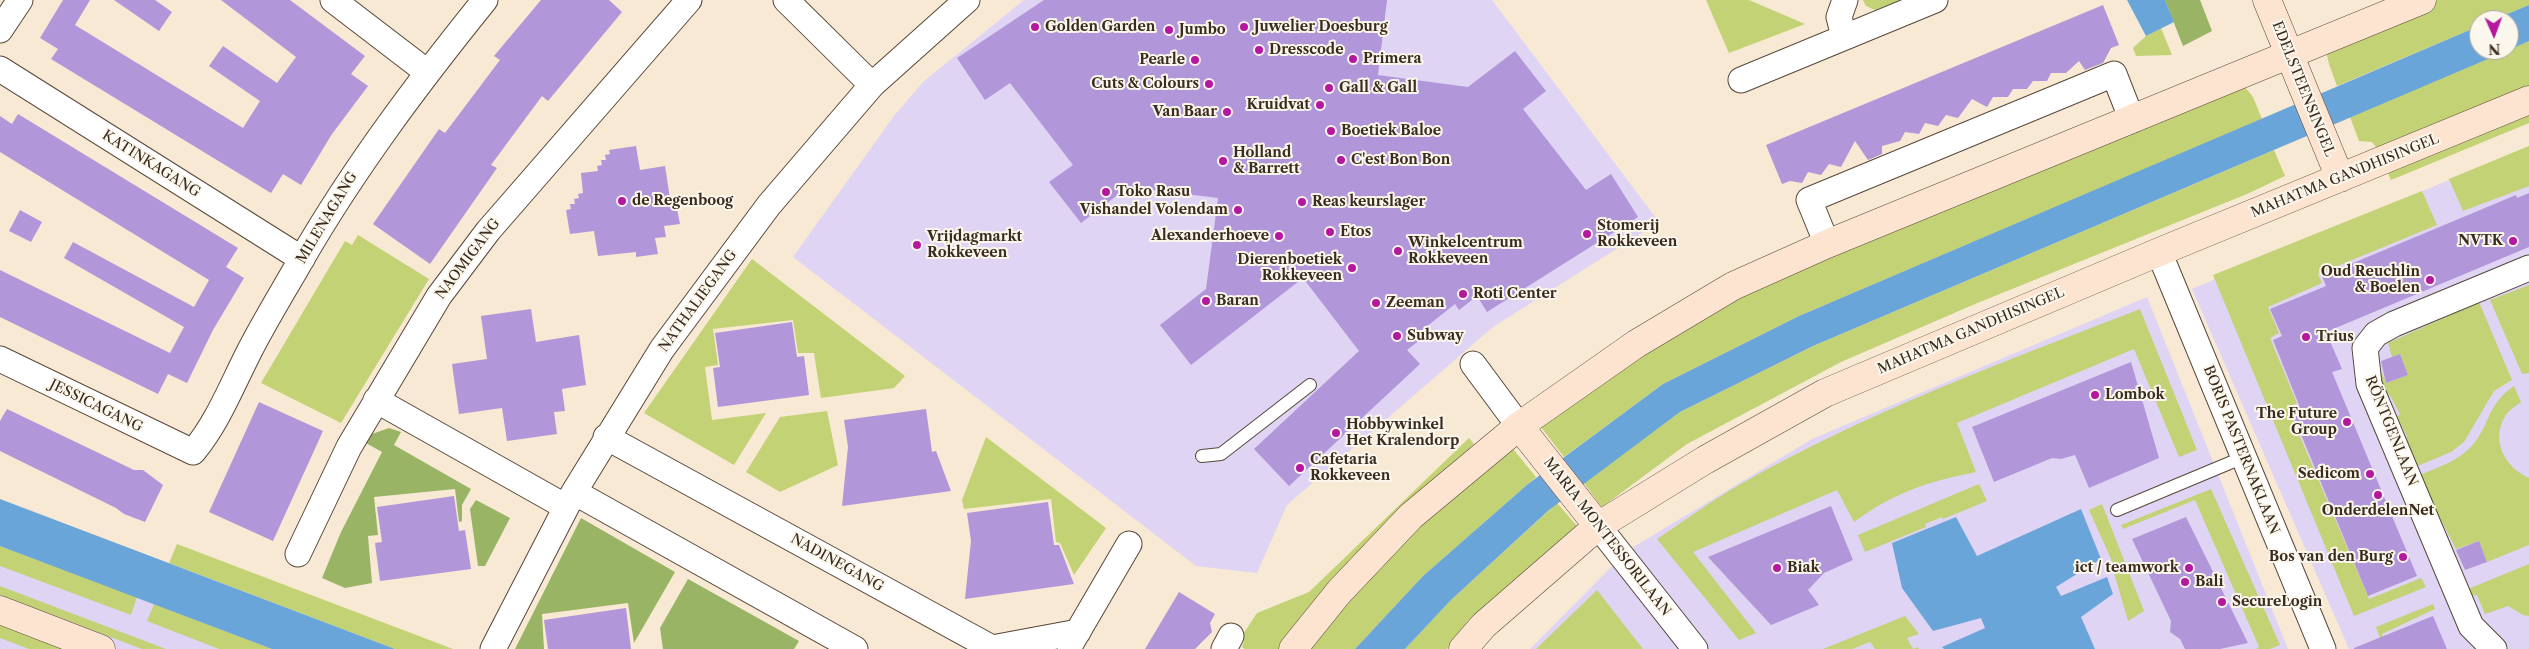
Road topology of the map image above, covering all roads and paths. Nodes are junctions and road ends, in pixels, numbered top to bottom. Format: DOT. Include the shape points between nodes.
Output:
graph roads {
  1 [pos="20,0"];
  2 [pos="333,0"];
  3 [pos="485,0"];
  4 [pos="689,0"];
  5 [pos="786,0"];
  6 [pos="967,0"];
  7 [pos="1845,0"];
  8 [pos="1935,0"];
  9 [pos="2267,0"];
  10 [pos="2422,0"];
  11 [pos="0,30"];
  12 [pos="1844,37"];
  13 [pos="2290,53"];
  14 [pos="0,69"];
  15 [pos="427,72"];
  16 [pos="1741,80"];
  17 [pos="872,86"];
  18 [pos="2529,100"];
  19 [pos="2132,120"];
  20 [pos="2340,178"];
  21 [pos="1827,244"];
  22 [pos="2159,252"];
  23 [pos="302,259"];
  24 [pos="2529,268"];
  25 [pos="0,359"];
  26 [pos="1473,364"];
  27 [pos="1310,385"];
  28 [pos="376,400"];
  29 [pos="1519,426"];
  30 [pos="606,437"];
  31 [pos="193,452"];
  32 [pos="1202,456"];
  33 [pos="2244,457"];
  34 [pos="570,499"];
  35 [pos="2116,510"];
  36 [pos="1598,526"];
  37 [pos="1129,544"];
  38 [pos="298,554"];
  39 [pos="0,610"];
  40 [pos="1072,640"];
  41 [pos="101,649"];
  42 [pos="493,649"];
  43 [pos="855,649"];
  44 [pos="1293,649"];
  45 [pos="1463,649"];
  46 [pos="1695,649"];
  47 [pos="2323,649"];
  48 [pos="2494,649"];
  1 -- 11 [label="street"];
  2 -- 15 [label="street"];
  3 -- 15 [label="street, MILENAGANG"];
  4 -- 28 [label="street, NAOMIGANG" via="488,231 439,296"];
  5 -- 17 [label="street"];
  6 -- 17 [label="street, NATHALIEGANG"];
  7 -- 12 [label="street" via="1839,17"];
  8 -- 12 [label="street"];
  9 -- 13 [label="street, EDELSTEENSINGEL"];
  10 -- 13 [label="street"];
  12 -- 16 [label="street"];
  13 -- 19 [label="street"];
  13 -- 20 [label="street, EDELSTEENSINGEL"];
  14 -- 23 [label="street, KATINKAGANG"];
  15 -- 23 [label="street, MILENAGANG" via="364,158"];
  17 -- 30 [label="street, NATHALIEGANG" via="769,205 662,349"];
  18 -- 20 [label="street, MAHATMA GANDHISINGEL"];
  19 -- 21 [label="street"];
  19 -- 21 [label="street" via="2114,74 1809,200"];
  20 -- 22 [label="street, MAHATMA GANDHISINGEL"];
  21 -- 29 [label="street" via="1725,291 1636,344"];
  22 -- 33 [label="street, BORIS PASTERNAKLAAN"];
  22 -- 36 [label="street, MAHATMA GANDHISINGEL" via="1825,393 1704,460"];
  23 -- 31 [label="street, MILENAGANG" via="251,348 210,431"];
  24 -- 48 [label="street, RÖNTGENLAAN" via="2394,324 2376,334 2365,348 2369,384 2471,626"];
  25 -- 31 [label="street, JESSICAGANG"];
  26 -- 29 [label="street"];
  27 -- 32 [label="lane" via="1221,454"];
  28 -- 34 [label="street"];
  28 -- 38 [label="street, NAOMIGANG" via="349,447"];
  29 -- 36 [label="street, MARIA MONTESSORILAAN"];
  29 -- 44 [label="street" via="1411,516 1339,592"];
  30 -- 34 [label="street, NATHALIEGANG"];
  30 -- 40 [label="street, NADINEGANG" via="992,648"];
  33 -- 35 [label="lane"];
  33 -- 47 [label="street, BORIS PASTERNAKLAAN"];
  34 -- 42 [label="street, NATHALIEGANG"];
  34 -- 43 [label="street"];
  36 -- 45 [label="street, MAHATMA GANDHISINGEL" via="1484,624"];
  36 -- 46 [label="street, MARIA MONTESSORILAAN"];
  37 -- 40 [label="street, NADINEGANG"];
  39 -- 41 [label="street"];
}
